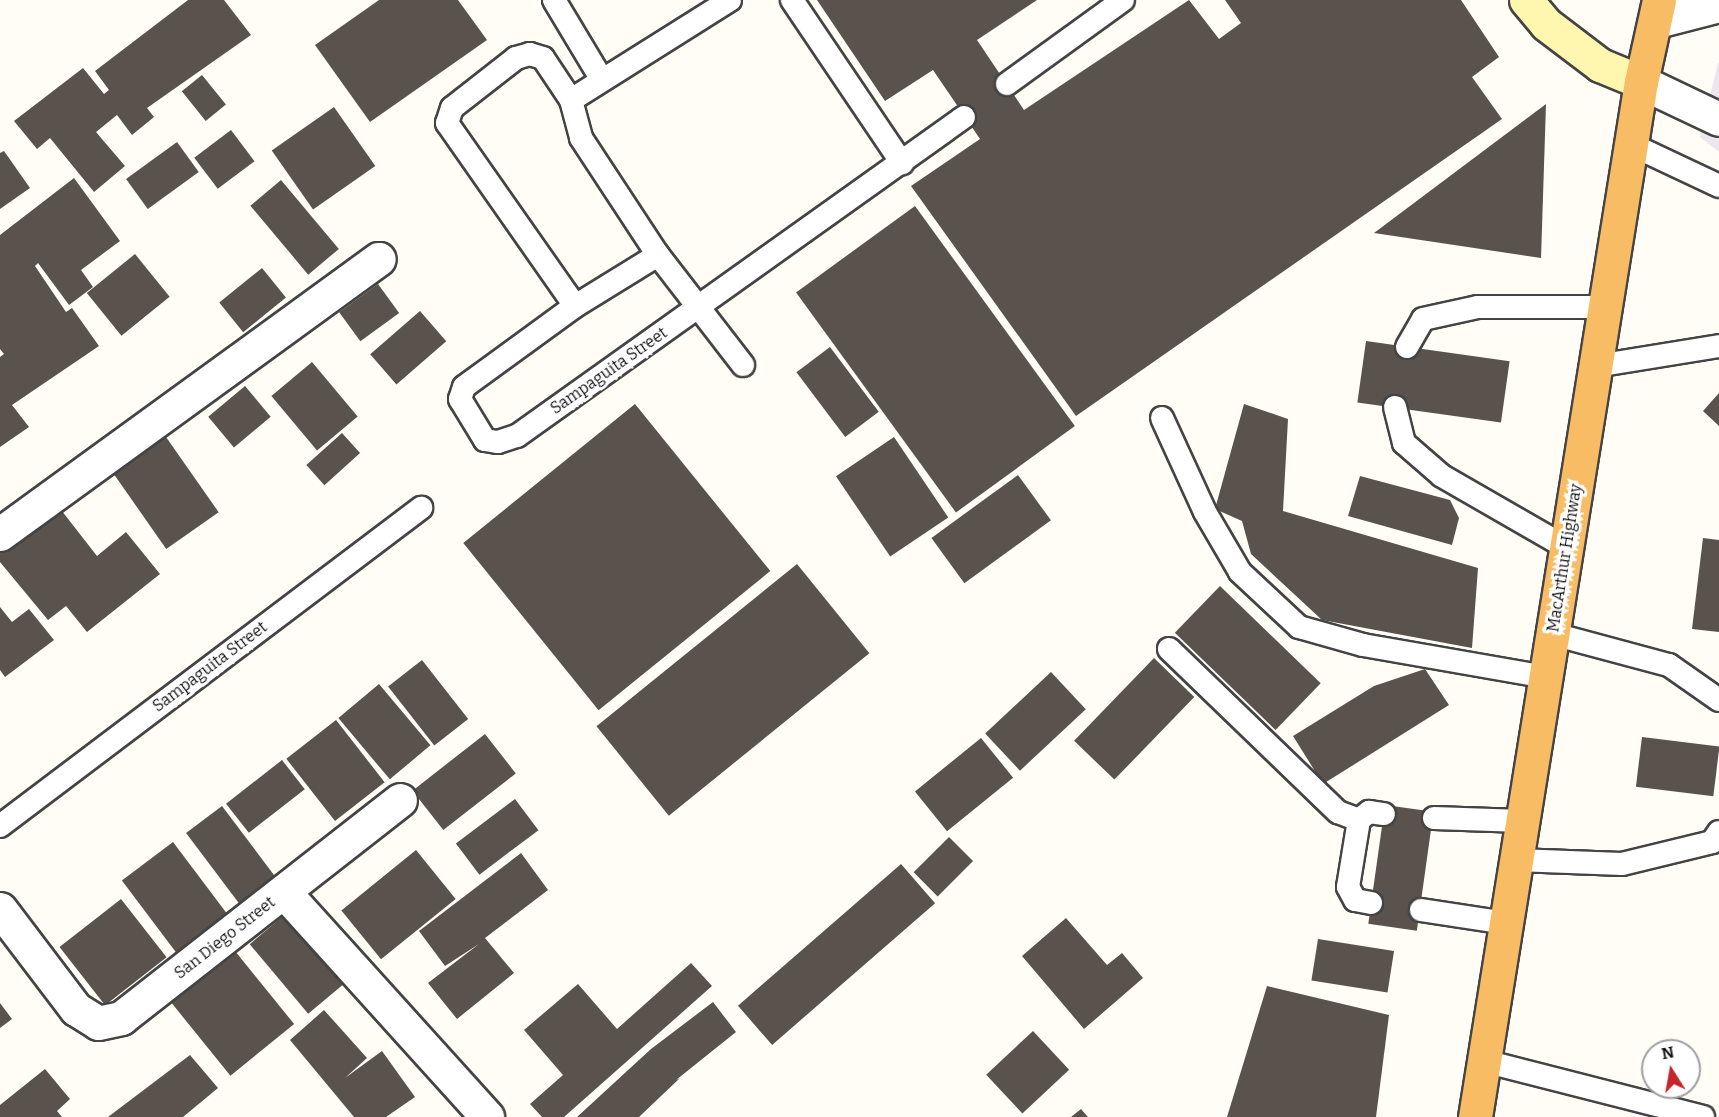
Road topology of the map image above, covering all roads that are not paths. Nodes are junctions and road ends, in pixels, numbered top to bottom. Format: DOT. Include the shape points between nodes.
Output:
graph roads {
  1 [pos="554,0"];
  2 [pos="730,0"];
  3 [pos="792,0"];
  4 [pos="1123,0"];
  5 [pos="1526,0"];
  6 [pos="1719,5"];
  7 [pos="1658,10"];
  8 [pos="602,80"];
  9 [pos="1641,82"];
  10 [pos="1007,84"];
  11 [pos="571,100"];
  12 [pos="964,117"];
  13 [pos="1719,119"];
  14 [pos="1632,145"];
  15 [pos="902,163"];
  16 [pos="1719,186"];
  17 [pos="657,255"];
  18 [pos="379,259"];
  19 [pos="575,306"];
  20 [pos="700,307"];
  21 [pos="1606,307"];
  22 [pos="1407,346"];
  23 [pos="1719,346"];
  24 [pos="743,365"];
  25 [pos="1596,366"];
  26 [pos="1395,407"];
  27 [pos="1162,418"];
  28 [pos="421,508"];
  29 [pos="0,534"];
  30 [pos="1567,548"];
  31 [pos="1553,634"];
  32 [pos="1169,649"];
  33 [pos="1546,676"];
  34 [pos="1719,700"];
  35 [pos="400,800"];
  36 [pos="1384,814"];
  37 [pos="1434,818"];
  38 [pos="1359,820"];
  39 [pos="1522,821"];
  40 [pos="0,826"];
  41 [pos="1719,832"];
  42 [pos="1516,860"];
  43 [pos="284,892"];
  44 [pos="1371,903"];
  45 [pos="0,909"];
  46 [pos="1421,910"];
  47 [pos="1506,923"];
  48 [pos="1484,1061"];
  49 [pos="472,1112"];
  50 [pos="1475,1117"];
  51 [pos="1703,1117"];
  1 -- 8 [label="lane"];
  2 -- 8 [label="lane"];
  3 -- 15 [label="lane"];
  4 -- 10 [label="lane"];
  5 -- 9 [label="main road" via="1546,24 1600,65"];
  6 -- 7 [label="street"];
  7 -- 9 [label="highway, MacArthur Highway"];
  8 -- 11 [label="lane"];
  9 -- 13 [label="street"];
  9 -- 14 [label="highway, MacArthur Highway"];
  11 -- 17 [label="lane" via="581,138"];
  11 -- 19 [label="lane" via="543,58 530,54 516,58 452,108 447,123"];
  12 -- 15 [label="lane, Sampaguita Street"];
  14 -- 16 [label="lane"];
  14 -- 21 [label="highway, MacArthur Highway"];
  15 -- 20 [label="lane, Sampaguita Street"];
  17 -- 19 [label="lane"];
  17 -- 20 [label="lane"];
  18 -- 29 [label="street"];
  19 -- 20 [label="lane, Sampaguita Street" via="464,387 460,399 485,440 498,442 518,435"];
  20 -- 24 [label="lane"];
  21 -- 22 [label="lane" via="1478,307 1423,319"];
  21 -- 25 [label="highway, MacArthur Highway"];
  23 -- 25 [label="lane"];
  25 -- 30 [label="highway, MacArthur Highway"];
  26 -- 30 [label="lane" via="1404,443 1442,476"];
  27 -- 33 [label="lane" via="1205,512 1240,572 1299,627 1363,645"];
  28 -- 40 [label="lane, Sampaguita Street"];
  30 -- 31 [label="highway, MacArthur Highway"];
  31 -- 33 [label="highway, MacArthur Highway"];
  31 -- 34 [label="lane" via="1669,665"];
  32 -- 38 [label="lane" via="1338,812"];
  33 -- 39 [label="highway, MacArthur Highway"];
  35 -- 43 [label="street"];
  36 -- 38 [label="lane" via="1369,812"];
  37 -- 39 [label="lane"];
  38 -- 44 [label="lane" via="1348,887 1355,900"];
  39 -- 42 [label="highway, MacArthur Highway"];
  41 -- 42 [label="lane" via="1712,842 1622,864"];
  42 -- 47 [label="highway, MacArthur Highway"];
  43 -- 45 [label="street, San Diego Street" via="121,1018 98,1023 76,1009"];
  43 -- 49 [label="street, San Diego Street"];
  46 -- 47 [label="lane"];
  47 -- 48 [label="highway, MacArthur Highway"];
  48 -- 50 [label="highway, MacArthur Highway"];
  48 -- 51 [label="lane"];
}
